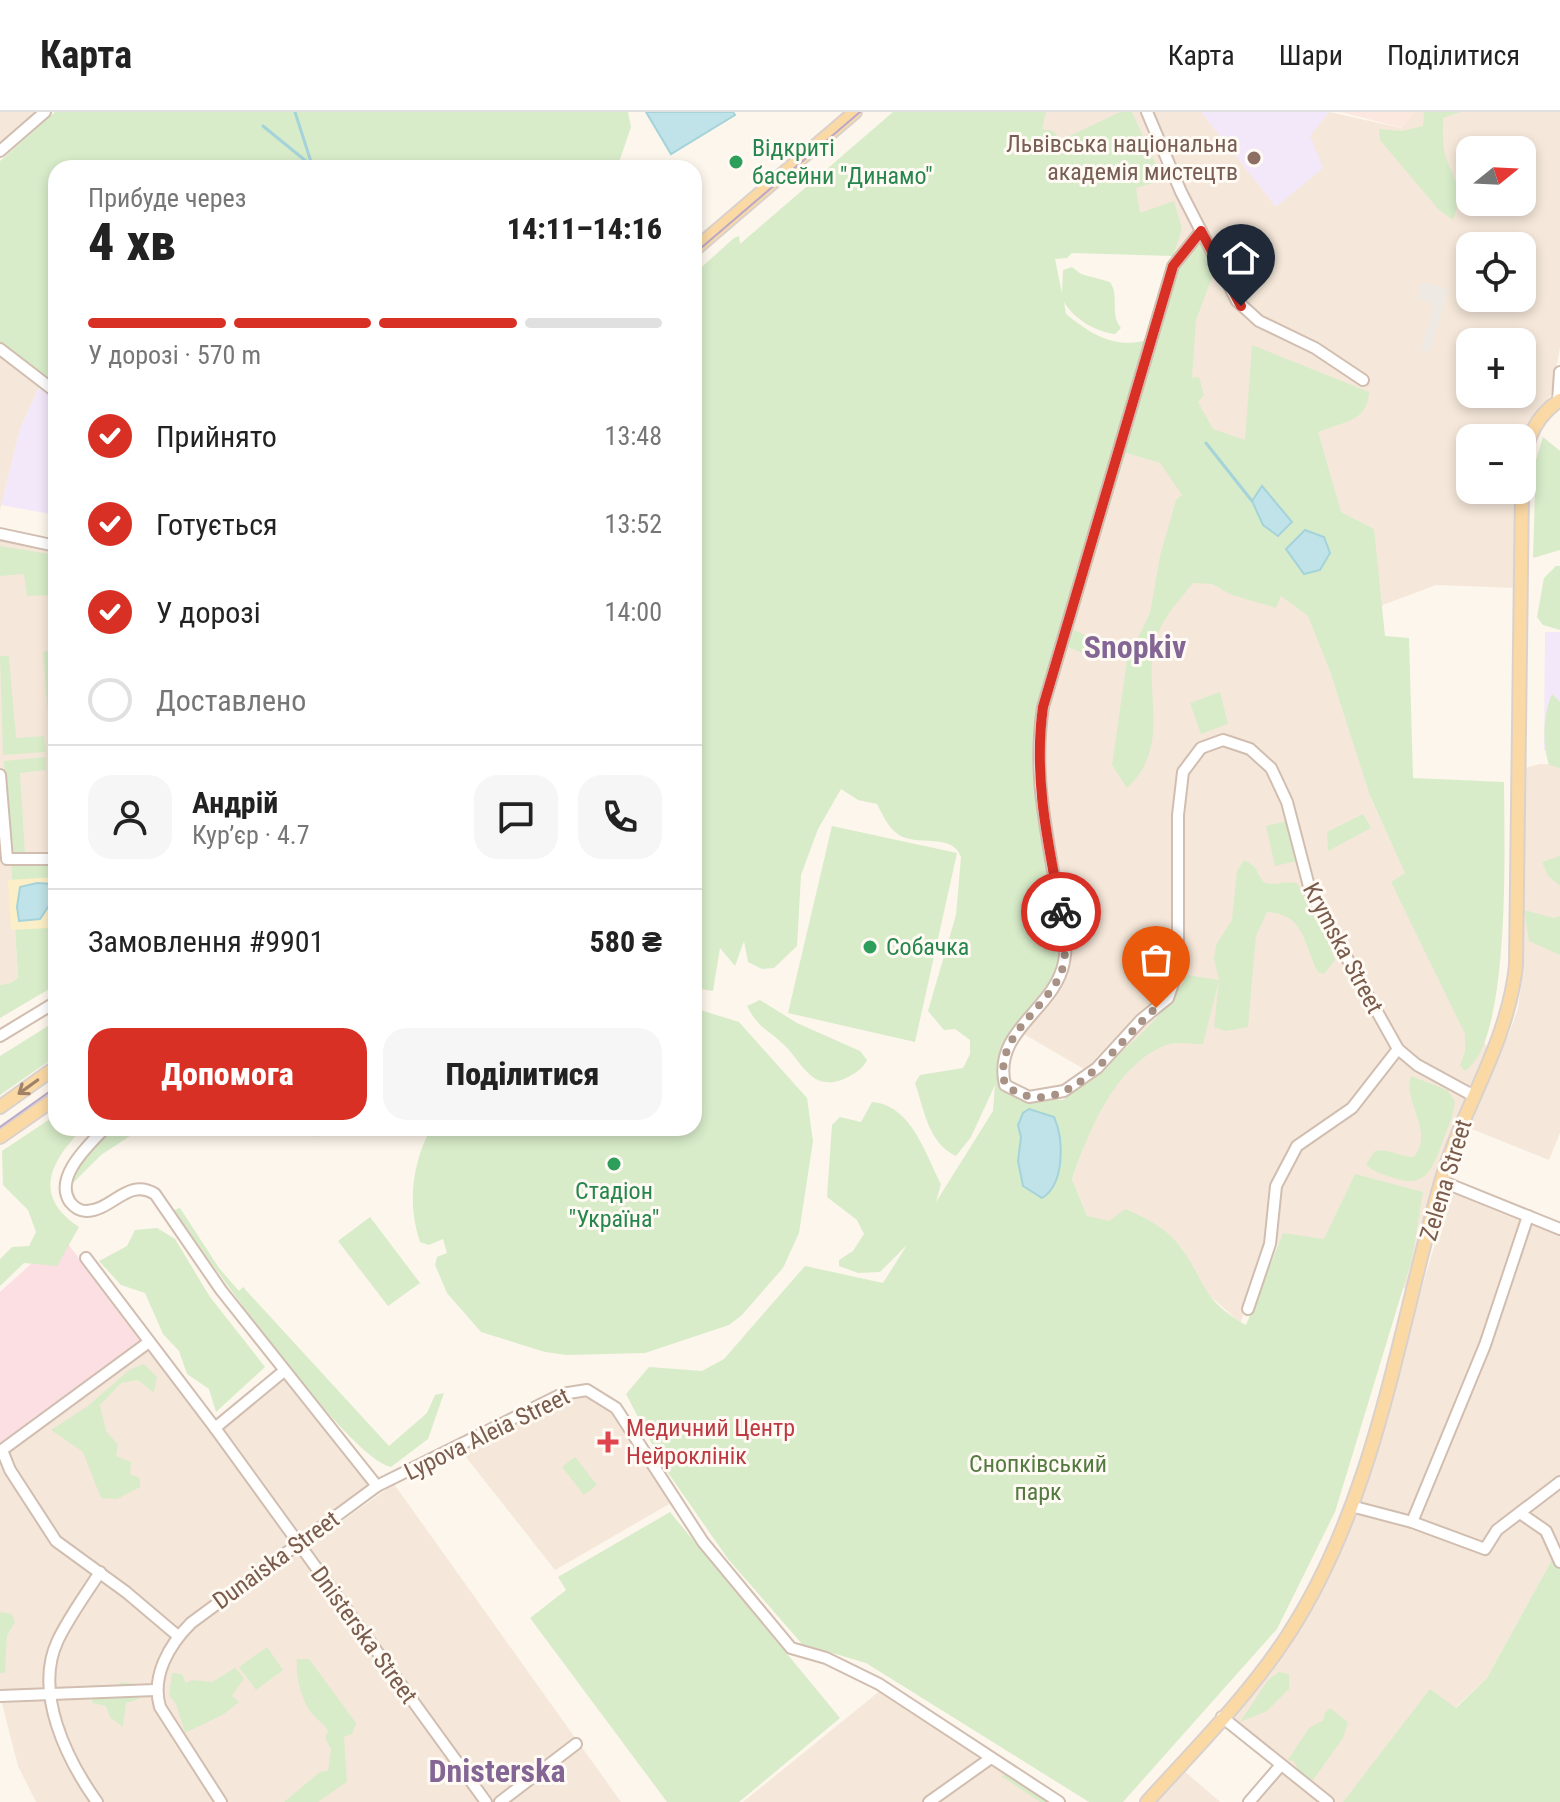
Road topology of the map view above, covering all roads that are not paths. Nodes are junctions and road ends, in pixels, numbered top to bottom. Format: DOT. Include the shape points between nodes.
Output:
graph roads {
  1 [pos="45,112"];
  2 [pos="855,112"];
  3 [pos="1147,112"];
  4 [pos="0,151"];
  5 [pos="1201,231"];
  6 [pos="702,243"];
  7 [pos="0,349"];
  8 [pos="1560,372"];
  9 [pos="1363,380"];
  10 [pos="48,386"];
  11 [pos="1559,400"];
  12 [pos="1536,425"];
  13 [pos="1522,504"];
  14 [pos="0,534"];
  15 [pos="48,544"];
  16 [pos="0,775"];
  17 [pos="48,859"];
  18 [pos="48,1007"];
  19 [pos="0,1036"];
  20 [pos="1398,1049"];
  21 [pos="48,1073"];
  22 [pos="1474,1096"];
  23 [pos="48,1104"];
  24 [pos="0,1107"];
  25 [pos="98,1136"];
  26 [pos="0,1137"];
  27 [pos="1441,1181"];
  28 [pos="1528,1216"];
  29 [pos="1560,1229"];
  30 [pos="86,1258"];
  31 [pos="1248,1309"];
  32 [pos="149,1342"];
  33 [pos="284,1371"];
  34 [pos="215,1428"];
  35 [pos="1560,1482"];
  36 [pos="377,1486"];
  37 [pos="1351,1506"];
  38 [pos="1520,1513"];
  39 [pos="1412,1522"];
  40 [pos="298,1544"];
  41 [pos="1560,1562"];
  42 [pos="100,1572"];
  43 [pos="178,1636"];
  44 [pos="155,1690"];
  45 [pos="51,1693"];
  46 [pos="0,1696"];
  47 [pos="1222,1717"];
  48 [pos="576,1744"];
  49 [pos="991,1758"];
  50 [pos="1281,1765"];
  51 [pos="97,1802"];
  52 [pos="221,1802"];
  53 [pos="486,1802"];
  54 [pos="500,1802"];
  55 [pos="929,1802"];
  56 [pos="1059,1802"];
  57 [pos="1147,1802"];
  58 [pos="1249,1802"];
  59 [pos="1328,1802"];
  1 -- 4 [label="street"];
  2 -- 6 [label="main road"];
  3 -- 5 [label="street"];
  5 -- 9 [label="street" via="1246,311"];
  5 -- 20 [label="street, Krymska Street" via="1173,266 1043,707 1039,789 1063,919 1064,962 1057,982 1016,1031 1002,1071 1005,1085 1029,1097 1072,1087 1168,998 1178,969 1183,772 1201,748 1223,740 1250,749 1271,768 1287,802 1311,894"];
  7 -- 10 [label="street"];
  8 -- 11 [label="street"];
  11 -- 12 [label="main road, Zelena Street"];
  13 -- 22 [label="main road, Zelena Street" via="1516,965 1506,1023"];
  14 -- 15 [label="street"];
  16 -- 17 [label="street" via="7,859"];
  18 -- 19 [label="street"];
  20 -- 22 [label="street, Krymska Street"];
  20 -- 31 [label="street" via="1352,1108 1297,1146 1276,1186 1270,1244"];
  21 -- 24 [label="main road, one-way"];
  22 -- 27 [label="main road, Zelena Street"];
  23 -- 26 [label="main road"];
  25 -- 33 [label="street, Lypova Aleia Street" via="74,1165 66,1188 69,1200 88,1211 132,1189 155,1194"];
  27 -- 28 [label="street"];
  27 -- 37 [label="main road, Zelena Street" via="1407,1323"];
  28 -- 29 [label="street"];
  28 -- 39 [label="street" via="1485,1345"];
  30 -- 32 [label="street, Dnisterska Street"];
  32 -- 34 [label="street, Dnisterska Street"];
  32 -- 42 [label="street" via="2,1450 56,1541"];
  33 -- 34 [label="street"];
  33 -- 36 [label="street, Lypova Aleia Street"];
  34 -- 40 [label="street, Dnisterska Street"];
  35 -- 38 [label="street"];
  36 -- 40 [label="street, Dunaiska Street"];
  36 -- 49 [label="street, Lypova Aleia Street" via="562,1394 594,1392 616,1408 703,1542 791,1648 879,1684"];
  37 -- 39 [label="street"];
  37 -- 47 [label="main road, Zelena Street" via="1287,1637"];
  38 -- 39 [label="street" via="1497,1530 1485,1549"];
  38 -- 41 [label="street" via="1546,1531"];
  40 -- 43 [label="street, Dunaiska Street"];
  40 -- 53 [label="street, Dnisterska Street"];
  42 -- 43 [label="street"];
  42 -- 45 [label="street" via="56,1643"];
  43 -- 44 [label="street, Dunaiska Street"];
  44 -- 45 [label="street"];
  44 -- 52 [label="street" via="160,1707"];
  45 -- 46 [label="street"];
  45 -- 51 [label="street" via="61,1738"];
  47 -- 50 [label="street"];
  47 -- 57 [label="main road, Zelena Street"];
  48 -- 54 [label="street"];
  49 -- 55 [label="street"];
  49 -- 56 [label="street, Lypova Aleia Street"];
  50 -- 58 [label="street"];
  50 -- 59 [label="street"];
}
